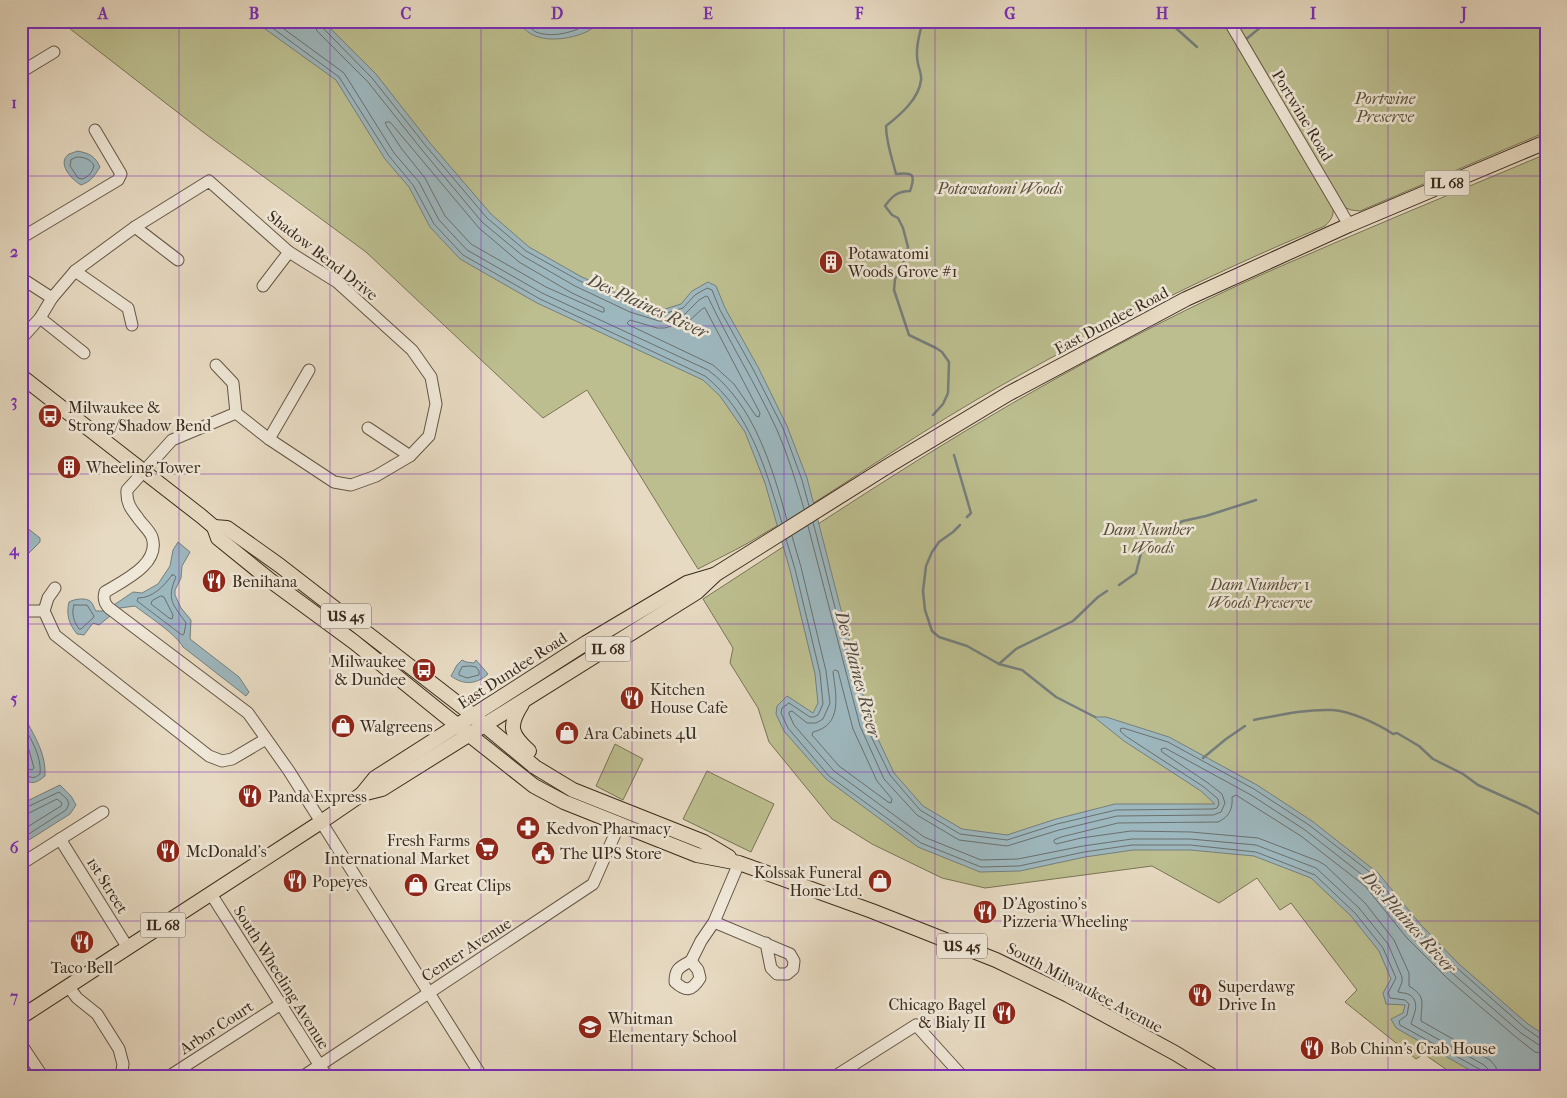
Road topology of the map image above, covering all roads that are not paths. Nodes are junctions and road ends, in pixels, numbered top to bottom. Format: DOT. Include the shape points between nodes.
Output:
graph roads {
  1 [pos="1229,21"];
  2 [pos="54,52"];
  3 [pos="21,72"];
  4 [pos="95,130"];
  5 [pos="1546,142"];
  6 [pos="1349,225"];
  7 [pos="134,227"];
  8 [pos="21,238"];
  9 [pos="288,252"];
  10 [pos="178,260"];
  11 [pos="75,270"];
  12 [pos="21,278"];
  13 [pos="263,286"];
  14 [pos="52,298"];
  15 [pos="40,318"];
  16 [pos="132,325"];
  17 [pos="21,339"];
  18 [pos="84,353"];
  19 [pos="216,365"];
  20 [pos="309,370"];
  21 [pos="21,376"];
  22 [pos="236,413"];
  23 [pos="368,428"];
  24 [pos="269,440"];
  25 [pos="410,456"];
  26 [pos="144,472"];
  27 [pos="214,527"];
  28 [pos="716,574"];
  29 [pos="54,588"];
  30 [pos="21,611"];
  31 [pos="44,611"];
  32 [pos="522,703"];
  33 [pos="473,715"];
  34 [pos="457,725"];
  35 [pos="485,725"];
  36 [pos="469,735"];
  37 [pos="266,739"];
  38 [pos="573,790"];
  39 [pos="362,794"];
  40 [pos="103,812"];
  41 [pos="321,822"];
  42 [pos="619,825"];
  43 [pos="60,840"];
  44 [pos="739,863"];
  45 [pos="21,864"];
  46 [pos="211,894"];
  47 [pos="714,922"];
  48 [pos="766,943"];
  49 [pos="128,948"];
  50 [pos="691,961"];
  51 [pos="68,986"];
  52 [pos="429,993"];
  53 [pos="281,1004"];
  54 [pos="21,1017"];
  55 [pos="21,1044"];
  56 [pos="320,1065"];
  57 [pos="1205,1074"];
  58 [pos="43,1077"];
  59 [pos="121,1077"];
  60 [pos="168,1077"];
  61 [pos="302,1077"];
  62 [pos="327,1077"];
  63 [pos="482,1077"];
  64 [pos="834,1077"];
  65 [pos="963,1077"];
  1 -- 6 [label="street, Portwine Road"];
  2 -- 3 [label="street"];
  4 -- 8 [label="street" via="121,174 118,180"];
  5 -- 6 [label="main road, East Dundee Road / IL 68"];
  6 -- 28 [label="main road, East Dundee Road / IL 68" via="1186,299 1008,394"];
  7 -- 9 [label="street, Shadow Bend Drive" via="209,181"];
  7 -- 10 [label="street"];
  7 -- 11 [label="street, Shadow Bend Drive"];
  9 -- 13 [label="street"];
  9 -- 25 [label="street, Shadow Bend Drive" via="337,282 412,350 430,377 436,404 429,436"];
  11 -- 14 [label="street, Shadow Bend Drive"];
  11 -- 16 [label="street" via="128,308"];
  12 -- 14 [label="street"];
  14 -- 15 [label="street, Shadow Bend Drive"];
  15 -- 17 [label="street, Shadow Bend Drive"];
  15 -- 18 [label="street"];
  19 -- 22 [label="street" via="233,383"];
  20 -- 24 [label="street"];
  21 -- 26 [label="main road, US 45"];
  22 -- 24 [label="street, Shadow Bend Drive"];
  22 -- 26 [label="street" via="172,440"];
  23 -- 25 [label="street"];
  24 -- 25 [label="street, Shadow Bend Drive" via="334,482 351,485 376,476"];
  26 -- 27 [label="main road, US 45"];
  26 -- 37 [label="street" via="127,490 126,497 128,505 152,536 154,548 139,571 105,592 104,603 248,713"];
  27 -- 33 [label="main road, US 45" via="227,528 279,565"];
  27 -- 34 [label="main road, US 45" via="218,538 263,575 354,642"];
  28 -- 32 [label="main road, East Dundee Road / IL 68" via="697,592"];
  28 -- 33 [label="main road, East Dundee Road / IL 68" via="687,583"];
  29 -- 31 [label="street"];
  30 -- 31 [label="street"];
  31 -- 37 [label="street" via="55,635 209,756 232,759"];
  32 -- 35 [label="main road, East Dundee Road / IL 68"];
  32 -- 38 [label="main road" via="513,722 516,738"];
  33 -- 34 [label="main road, East Dundee Road / IL 68"];
  33 -- 35 [label="main road, South Milwaukee Avenue / US 45"];
  34 -- 36 [label="main road, South Milwaukee Avenue / US 45"];
  34 -- 39 [label="main road, East Dundee Road / IL 68" via="375,778"];
  35 -- 36 [label="main road, East Dundee Road / IL 68"];
  35 -- 38 [label="main road, South Milwaukee Avenue / US 45" via="536,767"];
  36 -- 39 [label="main road, East Dundee Road / IL 68" via="382,789"];
  36 -- 42 [label="main road, South Milwaukee Avenue / US 45" via="534,786"];
  37 -- 41 [label="street"];
  38 -- 44 [label="main road, South Milwaukee Avenue / US 45" via="704,842"];
  39 -- 41 [label="main road, East Dundee Road / IL 68"];
  40 -- 43 [label="street"];
  41 -- 46 [label="main road, East Dundee Road / IL 68"];
  41 -- 52 [label="street"];
  42 -- 44 [label="main road, South Milwaukee Avenue / US 45" via="697,855"];
  42 -- 52 [label="street, Center Avenue" via="594,884"];
  43 -- 45 [label="street"];
  43 -- 49 [label="street, 1st Street"];
  44 -- 47 [label="street"];
  44 -- 57 [label="main road, South Milwaukee Avenue / US 45" via="996,960 1068,995"];
  46 -- 49 [label="main road, East Dundee Road / IL 68"];
  46 -- 53 [label="street, South Wheeling Avenue"];
  47 -- 48 [label="street"];
  47 -- 50 [label="street"];
  48 -- 48 [label="street" via="790,954 794,961 793,969 787,974 777,974 771,968"];
  49 -- 51 [label="main road, East Dundee Road / IL 68"];
  51 -- 54 [label="main road, East Dundee Road / IL 68"];
  51 -- 59 [label="street" via="97,1014 118,1048 123,1064"];
  52 -- 56 [label="street, Center Avenue"];
  52 -- 63 [label="street"];
  53 -- 56 [label="street, South Wheeling Avenue"];
  53 -- 60 [label="street, Arbor Court"];
  55 -- 58 [label="street"];
  56 -- 61 [label="street, Center Avenue"];
  56 -- 62 [label="street, South Wheeling Avenue"];
  64 -- 65 [label="street" via="916,1025"];
}
